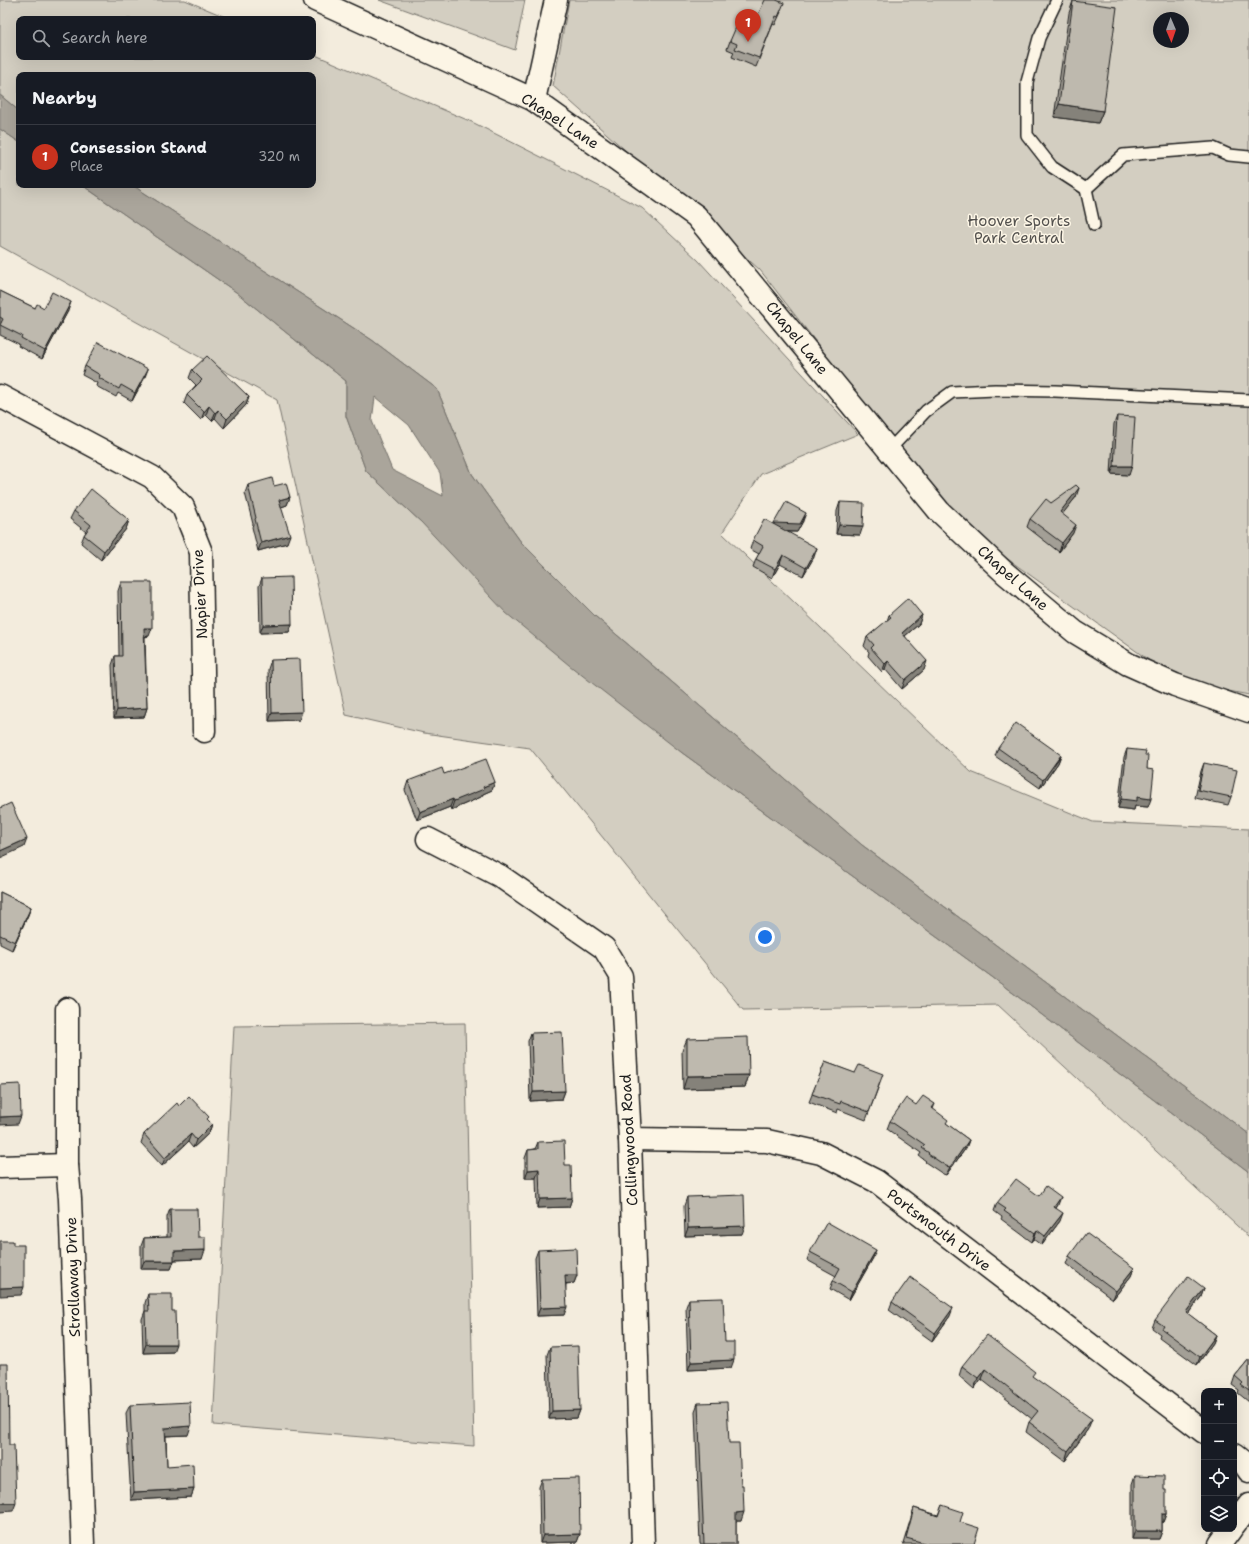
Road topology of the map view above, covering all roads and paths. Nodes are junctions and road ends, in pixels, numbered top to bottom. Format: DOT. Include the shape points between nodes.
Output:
graph roads {
  1 [pos="315,0"];
  2 [pos="556,0"];
  3 [pos="1057,0"];
  4 [pos="534,100"];
  5 [pos="1249,157"];
  6 [pos="1086,189"];
  7 [pos="1094,225"];
  8 [pos="0,396"];
  9 [pos="1249,400"];
  10 [pos="889,450"];
  11 [pos="1249,711"];
  12 [pos="204,731"];
  13 [pos="428,839"];
  14 [pos="66,1009"];
  15 [pos="630,1139"];
  16 [pos="67,1165"];
  17 [pos="0,1167"];
  18 [pos="1201,1430"];
  19 [pos="1237,1457"];
  20 [pos="1249,1471"];
  21 [pos="1249,1505"];
  22 [pos="1237,1521"];
  23 [pos="1229,1532"];
  24 [pos="83,1544"];
  25 [pos="643,1544"];
  26 [pos="1220,1544"];
  1 -- 4 [label="street, Chapel Lane"];
  2 -- 4 [label="street"];
  3 -- 6 [label="lane" via="1038,38 1027,82 1027,135 1052,167"];
  4 -- 10 [label="street, Chapel Lane" via="696,216"];
  5 -- 6 [label="lane" via="1229,155 1213,148 1123,155"];
  6 -- 7 [label="lane"];
  8 -- 12 [label="street, Napier Drive" via="152,477 183,508 201,552"];
  9 -- 10 [label="lane" via="1062,391 952,392 926,411"];
  10 -- 11 [label="street, Chapel Lane" via="939,511 1005,573 1074,632 1128,664 1175,685"];
  13 -- 15 [label="street, Collingwood Road" via="500,876 604,948 621,976"];
  14 -- 16 [label="street, Strollaway Drive"];
  15 -- 18 [label="street, Portsmouth Drive" via="768,1141 821,1153 876,1181"];
  15 -- 25 [label="street, Collingwood Road"];
  16 -- 17 [label="street"];
  16 -- 24 [label="street, Strollaway Drive"];
  19 -- 20 [label="street"];
  21 -- 22 [label="street"];
  23 -- 26 [label="street"];
}
